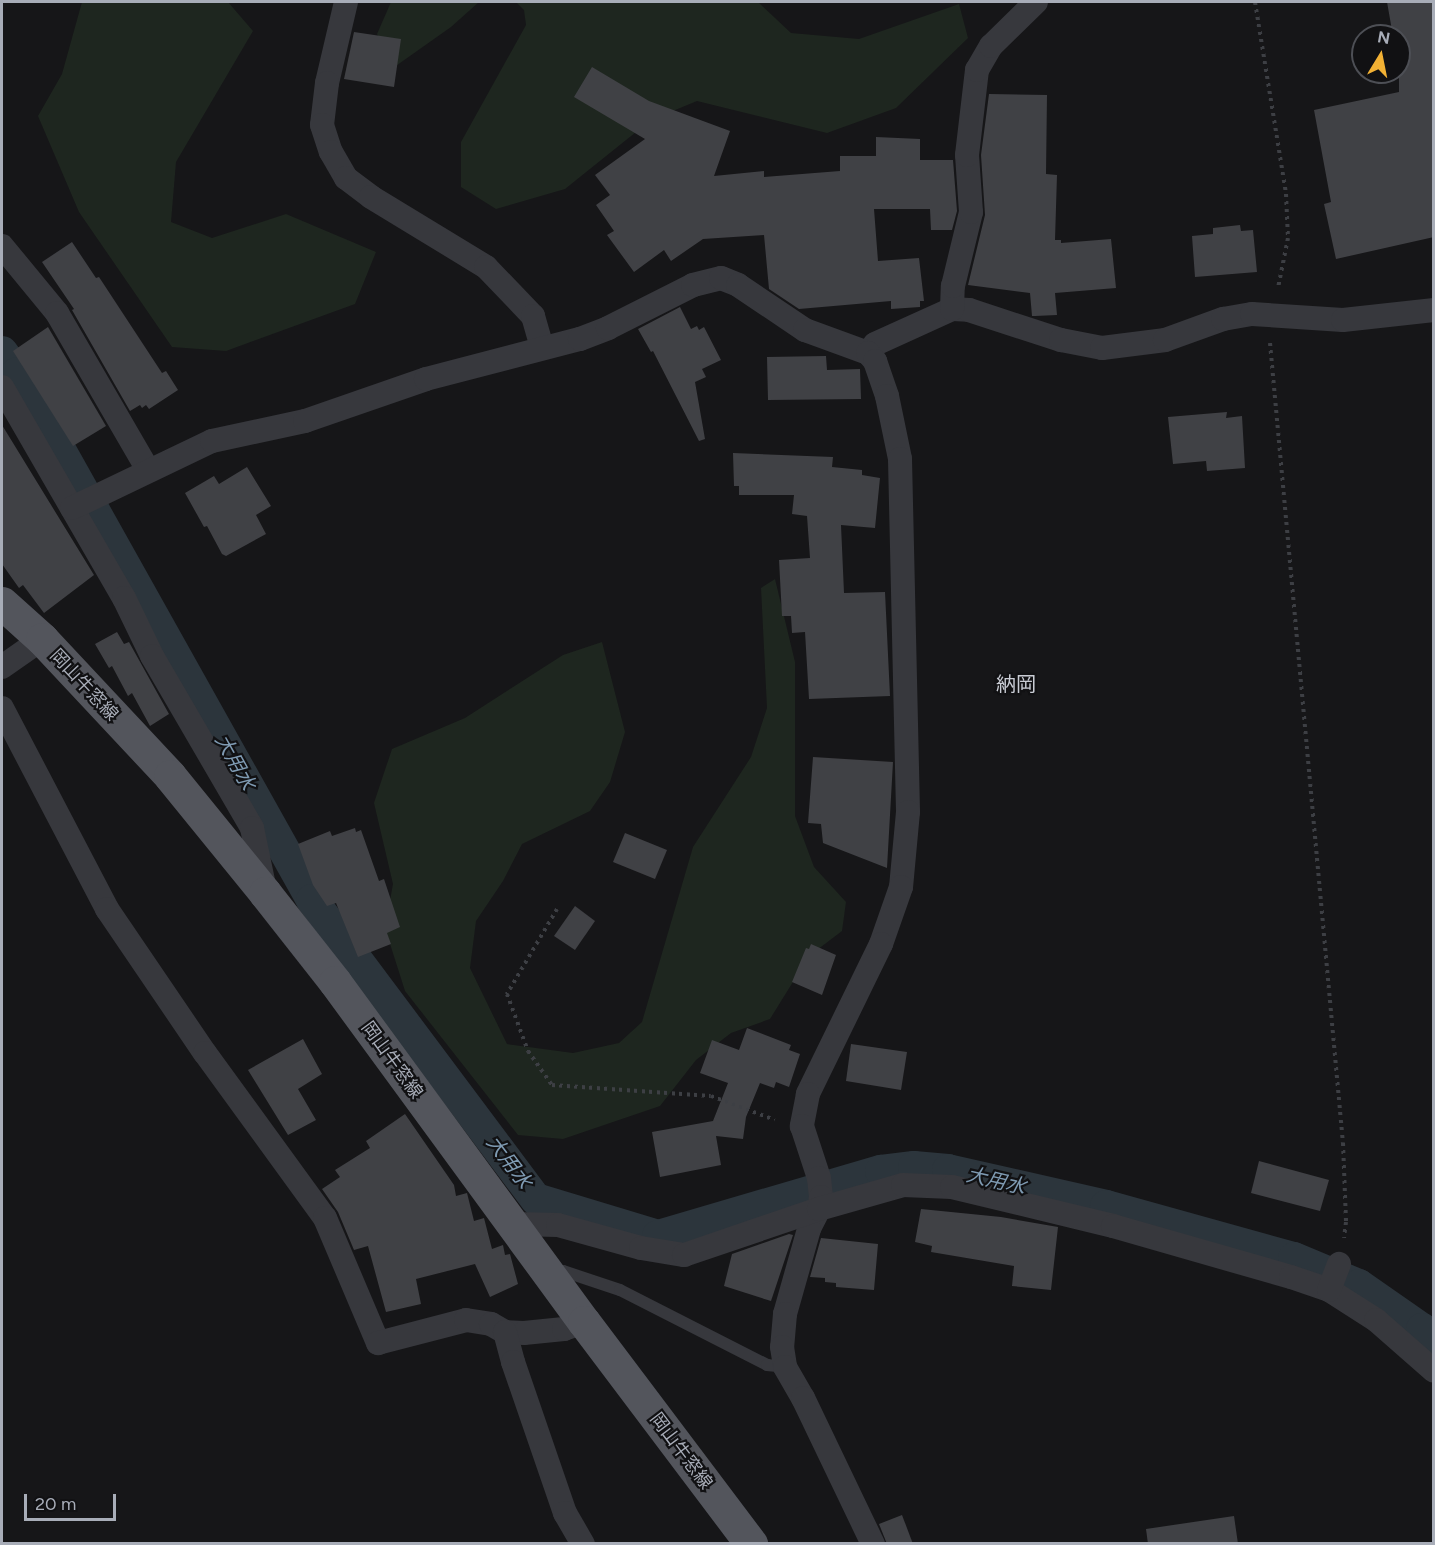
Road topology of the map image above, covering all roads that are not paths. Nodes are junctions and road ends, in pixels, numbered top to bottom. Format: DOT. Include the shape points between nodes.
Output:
graph roads {
  1 [pos="346,2"];
  2 [pos="1036,2"];
  3 [pos="2,246"];
  4 [pos="952,309"];
  5 [pos="1434,310"];
  6 [pos="542,347"];
  7 [pos="868,353"];
  8 [pos="2,387"];
  9 [pos="148,470"];
  10 [pos="82,502"];
  11 [pos="2,603"];
  12 [pos="42,639"];
  13 [pos="2,667"];
  14 [pos="2,708"];
  15 [pos="266,892"];
  16 [pos="820,1194"];
  17 [pos="514,1224"];
  18 [pos="548,1273"];
  19 [pos="584,1322"];
  20 [pos="505,1332"];
  21 [pos="785,1367"];
  22 [pos="1434,1371"];
  23 [pos="583,1544"];
  24 [pos="751,1544"];
  25 [pos="873,1544"];
  1 -- 6 [label="street" via="327,83 322,125 331,152 346,178 371,197 486,267 533,316"];
  2 -- 4 [label="street" via="992,46 977,70 967,155 971,212 952,286"];
  3 -- 9 [label="street" via="57,313"];
  4 -- 5 [label="street" via="969,310 1061,340 1102,348 1165,340 1222,319 1252,314 1343,320"];
  4 -- 7 [label="street" via="874,344"];
  6 -- 7 [label="street" via="608,328 693,285 721,278 805,330"];
  6 -- 9 [label="street" via="426,379 305,422 212,441"];
  7 -- 16 [label="street" via="875,361 887,396 900,459 908,812 901,887 881,944 808,1094 802,1126"];
  8 -- 10 [label="street"];
  9 -- 10 [label="street"];
  10 -- 15 [label="street" via="152,656 252,828"];
  11 -- 12 [label="main road, 岡山牛窓線"];
  12 -- 13 [label="street"];
  12 -- 15 [label="main road, 岡山牛窓線" via="170,776"];
  14 -- 20 [label="street" via="107,909 325,1218 378,1342 466,1320 491,1324"];
  15 -- 17 [label="main road, 岡山牛窓線"];
  16 -- 17 [label="street" via="684,1255 641,1248 558,1225"];
  16 -- 21 [label="street" via="785,1314"];
  16 -- 22 [label="street" via="903,1185 952,1187 1113,1226 1291,1276 1333,1279"];
  17 -- 18 [label="main road, 岡山牛窓線"];
  18 -- 19 [label="main road, 岡山牛窓線"];
  18 -- 21 [label="lane" via="563,1271 620,1290 767,1365"];
  19 -- 20 [label="street" via="564,1329"];
  19 -- 24 [label="main road, 岡山牛窓線"];
  20 -- 23 [label="street" via="565,1513"];
  21 -- 25 [label="street"];
}
